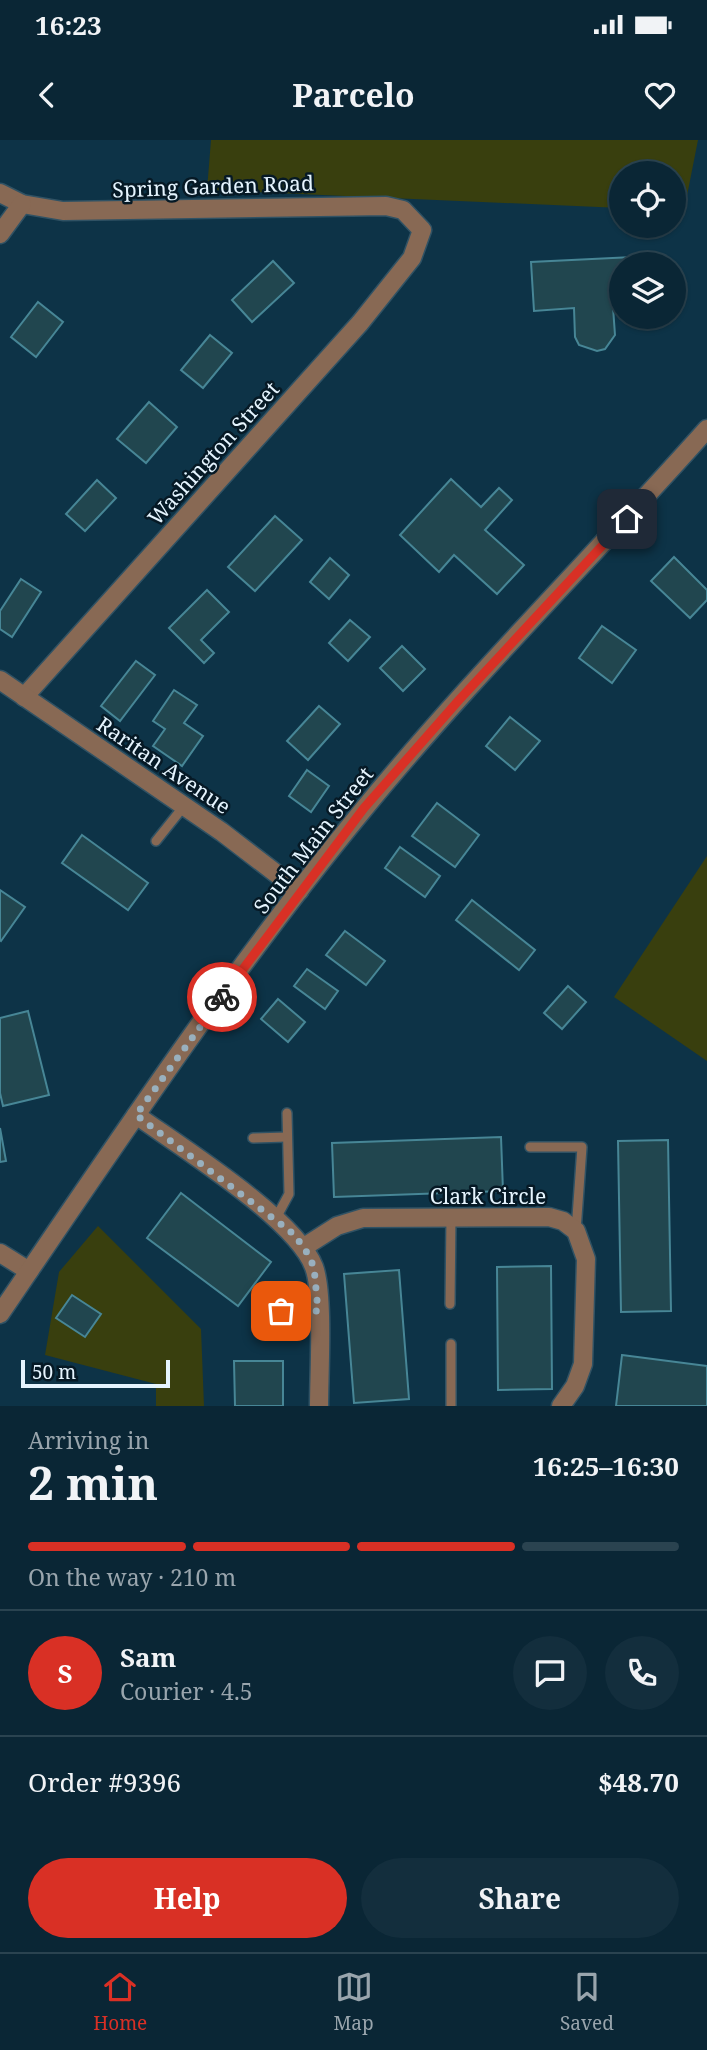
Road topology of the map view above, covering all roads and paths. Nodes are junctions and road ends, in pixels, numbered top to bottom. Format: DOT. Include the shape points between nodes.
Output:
graph roads {
  1 [pos="0,192"];
  2 [pos="22,204"];
  3 [pos="422,230"];
  4 [pos="0,234"];
  5 [pos="707,429"];
  6 [pos="0,680"];
  7 [pos="24,697"];
  8 [pos="184,806"];
  9 [pos="156,841"];
  10 [pos="299,891"];
  11 [pos="287,1112"];
  12 [pos="136,1115"];
  13 [pos="287,1137"];
  14 [pos="253,1138"];
  15 [pos="530,1147"];
  16 [pos="276,1218"];
  17 [pos="451,1218"];
  18 [pos="576,1231"];
  19 [pos="304,1247"];
  20 [pos="0,1253"];
  21 [pos="29,1271"];
  22 [pos="450,1304"];
  23 [pos="262,1310"];
  24 [pos="318,1311"];
  25 [pos="0,1314"];
  26 [pos="451,1344"];
  27 [pos="319,1406"];
  28 [pos="451,1406"];
  29 [pos="561,1406"];
  1 -- 2 [label="street, Spring Garden Road"];
  2 -- 3 [label="street, Spring Garden Road" via="104,212 365,204 403,210"];
  2 -- 4 [label="street"];
  3 -- 7 [label="street, Washington Street" via="412,258 360,323"];
  5 -- 10 [label="street, South Main Street" via="459,700"];
  6 -- 7 [label="street, Raritan Avenue"];
  7 -- 8 [label="street, Raritan Avenue"];
  8 -- 9 [label="lane"];
  8 -- 10 [label="street, Raritan Avenue"];
  10 -- 12 [label="street, South Main Street"];
  11 -- 13 [label="lane"];
  12 -- 16 [label="street"];
  12 -- 21 [label="street, South Main Street"];
  13 -- 14 [label="lane"];
  13 -- 16 [label="lane" via="289,1194"];
  15 -- 18 [label="lane" via="582,1147"];
  16 -- 19 [label="street"];
  17 -- 18 [label="street, Clark Circle" via="549,1217"];
  17 -- 19 [label="street, Clark Circle" via="349,1220"];
  17 -- 22 [label="lane"];
  18 -- 29 [label="street" via="586,1259 583,1364 575,1387"];
  19 -- 24 [label="street" via="317,1278"];
  20 -- 21 [label="street"];
  21 -- 25 [label="street, South Main Street"];
  23 -- 24 [label="lane"];
  24 -- 27 [label="street"];
  26 -- 28 [label="lane"];
}
